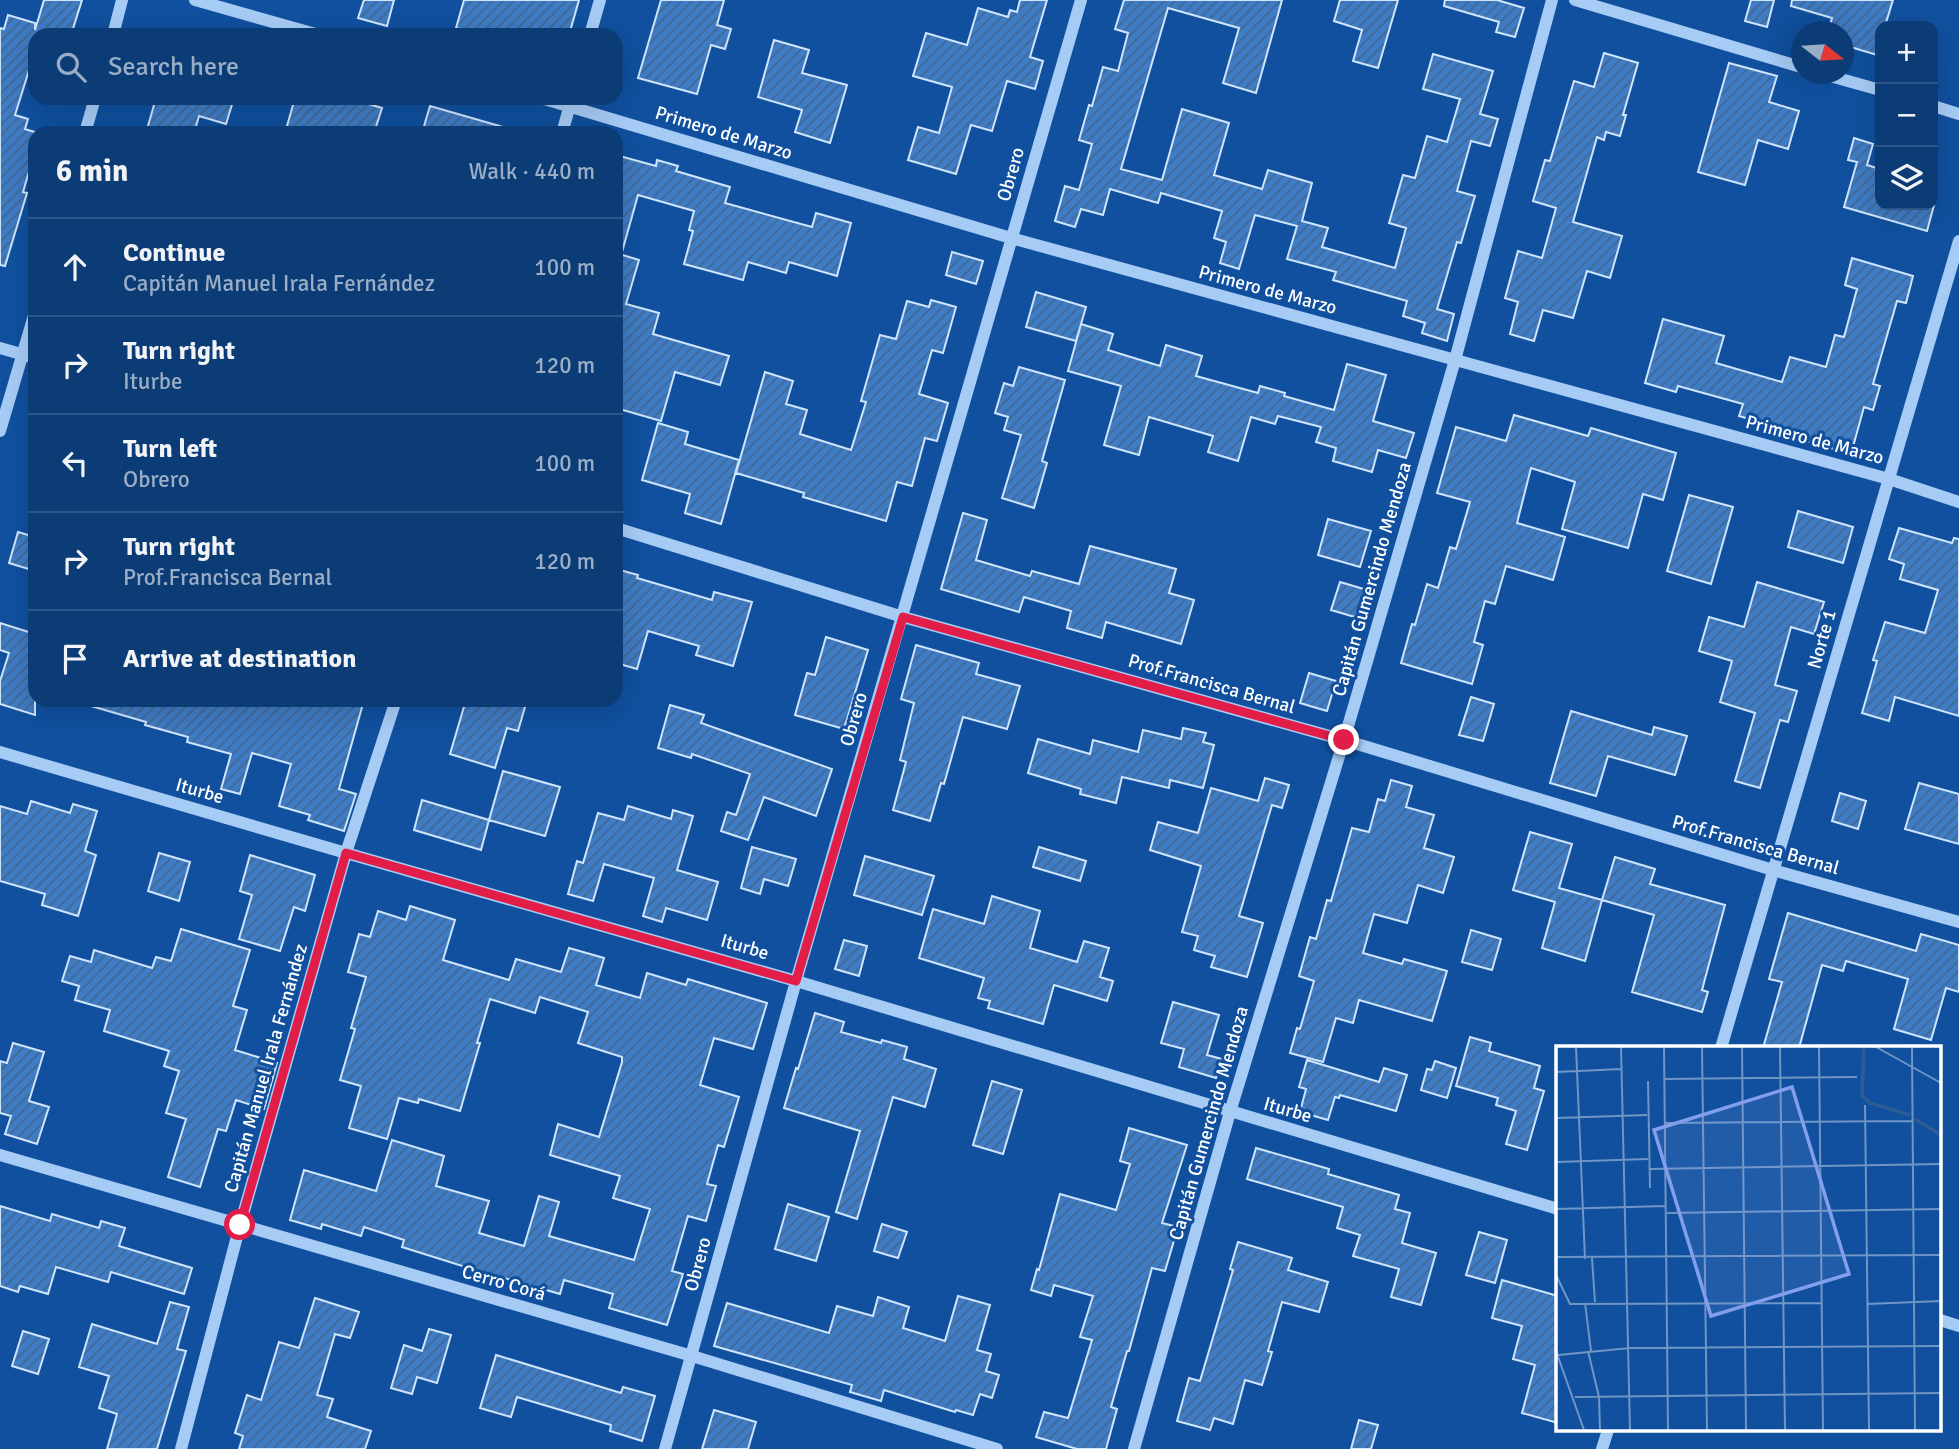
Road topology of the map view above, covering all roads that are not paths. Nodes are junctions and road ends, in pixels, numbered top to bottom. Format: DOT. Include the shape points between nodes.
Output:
graph roads {
  1 [pos="122,0"];
  2 [pos="195,0"];
  3 [pos="600,0"];
  4 [pos="1081,0"];
  5 [pos="1552,0"];
  6 [pos="1575,0"];
  7 [pos="115,28"];
  8 [pos="294,28"];
  9 [pos="592,28"];
  10 [pos="1791,64"];
  11 [pos="1854,83"];
  12 [pos="1875,89"];
  13 [pos="93,105"];
  14 [pos="569,105"];
  15 [pos="580,105"];
  16 [pos="1938,108"];
  17 [pos="1959,114"];
  18 [pos="87,126"];
  19 [pos="564,126"];
  20 [pos="1011,238"];
  21 [pos="1959,241"];
  22 [pos="0,348"];
  23 [pos="28,356"];
  24 [pos="28,359"];
  25 [pos="1455,360"];
  26 [pos="0,432"];
  27 [pos="1889,479"];
  28 [pos="1959,502"];
  29 [pos="623,530"];
  30 [pos="903,617"];
  31 [pos="394,707"];
  32 [pos="1344,740"];
  33 [pos="0,752"];
  34 [pos="346,853"];
  35 [pos="1773,870"];
  36 [pos="1959,922"];
  37 [pos="796,981"];
  38 [pos="1722,1046"];
  39 [pos="1230,1112"];
  40 [pos="0,1155"];
  41 [pos="1556,1208"];
  42 [pos="240,1225"];
  43 [pos="1941,1320"];
  44 [pos="1959,1326"];
  45 [pos="692,1356"];
  46 [pos="1607,1432"];
  47 [pos="181,1449"];
  48 [pos="665,1449"];
  49 [pos="998,1449"];
  50 [pos="1134,1449"];
  51 [pos="1602,1449"];
  1 -- 7 [label="street"];
  2 -- 8 [label="street"];
  3 -- 9 [label="street"];
  4 -- 20 [label="street, Obrero"];
  5 -- 25 [label="street, Capitán Gumercindo Mendoza"];
  6 -- 10 [label="street"];
  11 -- 12 [label="street"];
  13 -- 18 [label="street"];
  14 -- 19 [label="street"];
  15 -- 20 [label="street, Primero de Marzo"];
  16 -- 17 [label="street"];
  20 -- 25 [label="street, Primero de Marzo"];
  20 -- 30 [label="street, Obrero"];
  21 -- 27 [label="street, Norte 1"];
  22 -- 23 [label="street"];
  24 -- 26 [label="street"];
  25 -- 27 [label="street, Primero de Marzo"];
  25 -- 32 [label="street, Capitán Gumercindo Mendoza"];
  27 -- 28 [label="street, Primero de Marzo"];
  27 -- 35 [label="street, Norte 1"];
  29 -- 30 [label="street, Prof.Francisca Bernal"];
  30 -- 32 [label="street, Prof.Francisca Bernal"];
  30 -- 37 [label="street, Obrero"];
  31 -- 34 [label="street, Capitán Manuel Irala Fernández"];
  32 -- 35 [label="street, Prof.Francisca Bernal"];
  32 -- 39 [label="street, Capitán Gumercindo Mendoza"];
  33 -- 34 [label="street, Iturbe"];
  34 -- 37 [label="street, Iturbe"];
  34 -- 42 [label="street, Capitán Manuel Irala Fernández"];
  35 -- 36 [label="street, Prof.Francisca Bernal"];
  35 -- 38 [label="street, Norte 1"];
  37 -- 39 [label="street, Iturbe"];
  37 -- 45 [label="street, Obrero"];
  39 -- 41 [label="street, Iturbe"];
  39 -- 50 [label="street, Capitán Gumercindo Mendoza"];
  40 -- 42 [label="street, Cerro Corá"];
  42 -- 45 [label="street, Cerro Corá"];
  42 -- 47 [label="street, Capitán Manuel Irala Fernández"];
  43 -- 44 [label="street"];
  45 -- 48 [label="street, Obrero"];
  45 -- 49 [label="street, Cerro Corá"];
  46 -- 51 [label="street"];
}
